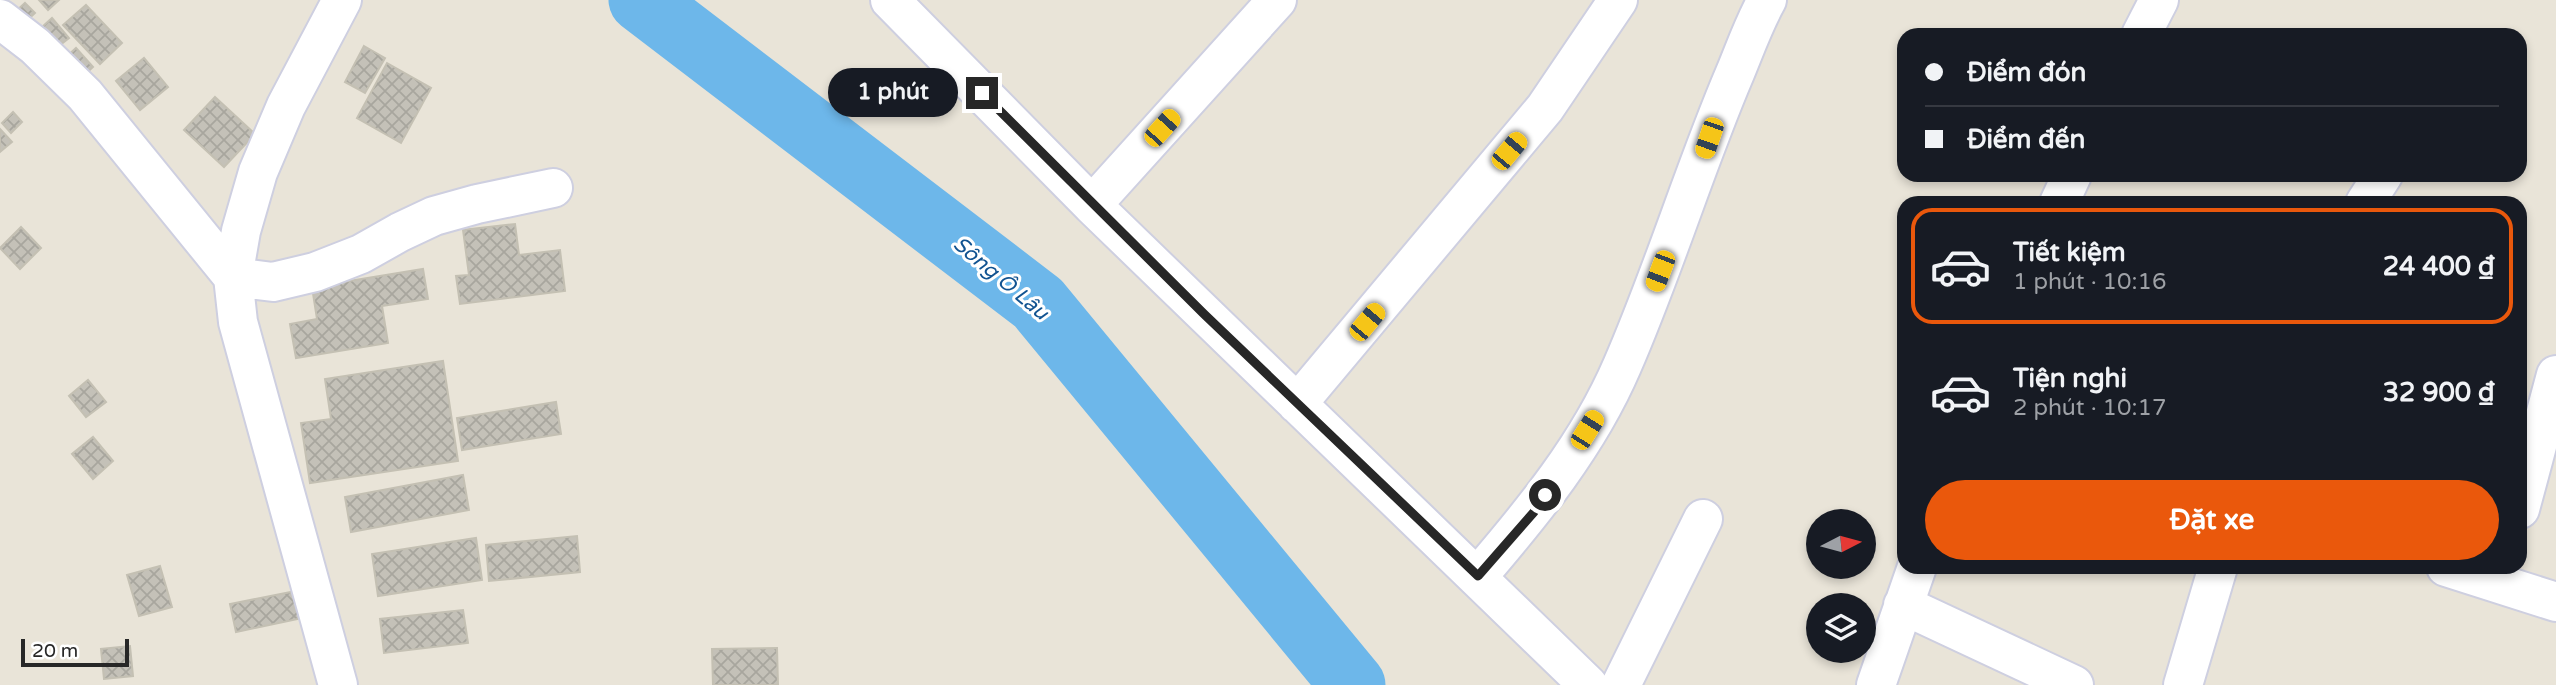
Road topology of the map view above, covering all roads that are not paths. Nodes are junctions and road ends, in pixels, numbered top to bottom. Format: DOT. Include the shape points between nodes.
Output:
graph roads {
  1 [pos="890,0"];
  2 [pos="1277,0"];
  3 [pos="1618,0"];
  4 [pos="1767,0"];
  5 [pos="2159,0"];
  6 [pos="339,7"];
  7 [pos="0,19"];
  8 [pos="2145,28"];
  9 [pos="553,188"];
  10 [pos="1092,205"];
  11 [pos="233,277"];
  12 [pos="2556,376"];
  13 [pos="1297,404"];
  14 [pos="2527,483"];
  15 [pos="1703,519"];
  16 [pos="1914,574"];
  17 [pos="2216,574"];
  18 [pos="1478,576"];
  19 [pos="2506,576"];
  20 [pos="2556,602"];
  21 [pos="1903,605"];
  22 [pos="338,685"];
  23 [pos="1588,685"];
  24 [pos="1621,685"];
  25 [pos="1876,685"];
  26 [pos="2074,685"];
  27 [pos="2183,685"];
  1 -- 10 [label="street"];
  2 -- 10 [label="street"];
  3 -- 13 [label="street" via="1545,108"];
  4 -- 18 [label="street" via="1716,116 1621,368 1534,512"];
  5 -- 8 [label="street"];
  6 -- 11 [label="street" via="286,106 258,172"];
  7 -- 11 [label="street" via="85,95"];
  9 -- 11 [label="street" via="433,216 315,272 273,282"];
  10 -- 13 [label="street"];
  11 -- 22 [label="street" via="238,322"];
  12 -- 14 [label="street"];
  13 -- 18 [label="street"];
  15 -- 24 [label="street"];
  16 -- 21 [label="street"];
  17 -- 27 [label="street"];
  18 -- 23 [label="street"];
  19 -- 20 [label="street"];
  21 -- 25 [label="street"];
  21 -- 26 [label="street"];
}
